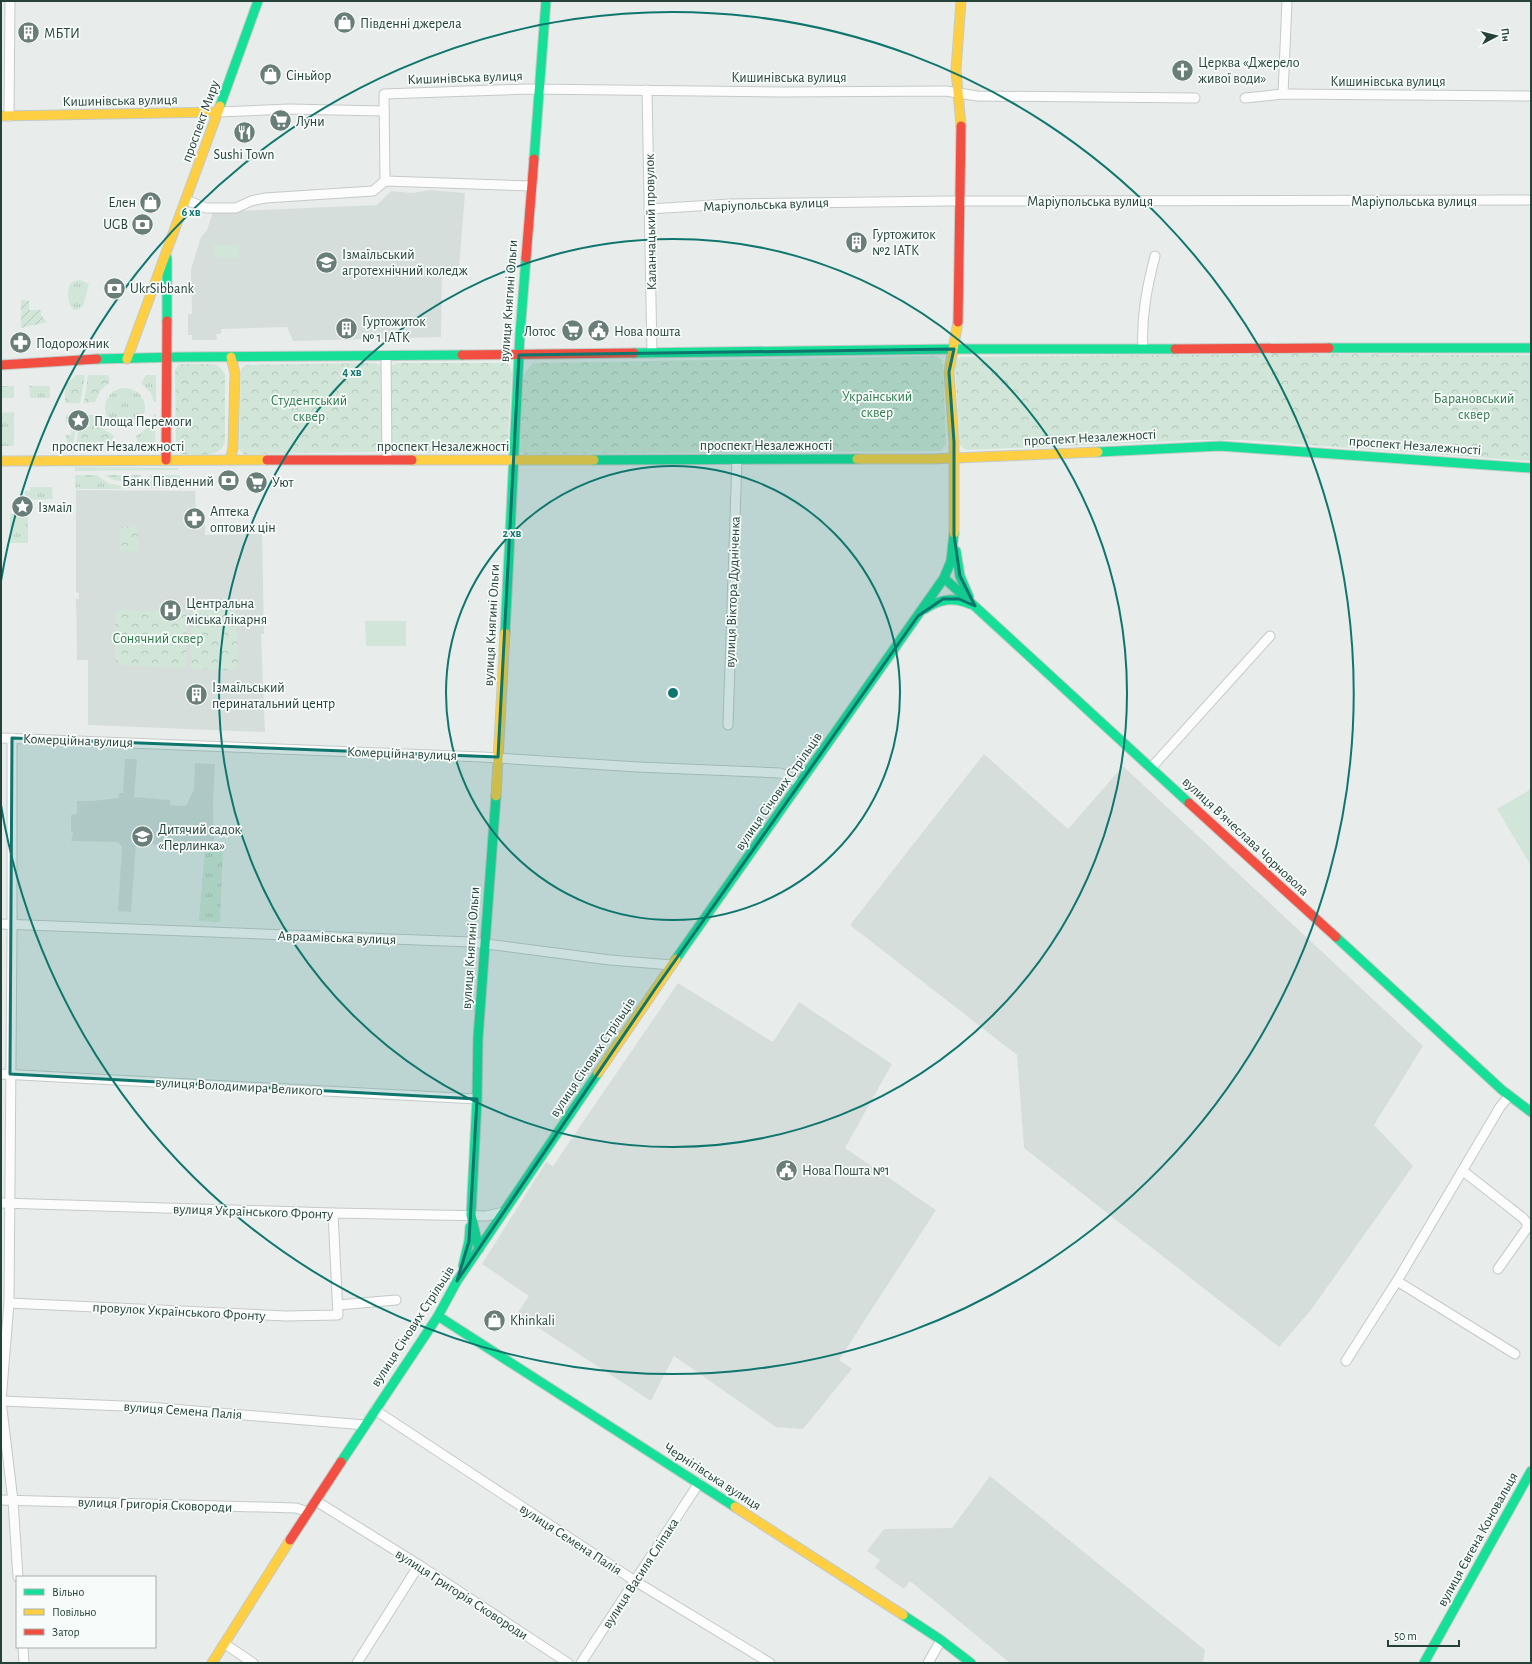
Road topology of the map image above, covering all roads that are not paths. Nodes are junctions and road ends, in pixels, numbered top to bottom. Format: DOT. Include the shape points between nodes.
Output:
graph roads {
  1 [pos="10,1"];
  2 [pos="258,1"];
  3 [pos="546,1"];
  4 [pos="961,1"];
  5 [pos="1287,1"];
  6 [pos="538,89"];
  7 [pos="647,90"];
  8 [pos="957,93"];
  9 [pos="1283,94"];
  10 [pos="1531,96"];
  11 [pos="1195,98"];
  12 [pos="1245,98"];
  13 [pos="384,111"];
  14 [pos="218,112"];
  15 [pos="5,116"];
  16 [pos="385,181"];
  17 [pos="530,186"];
  18 [pos="186,200"];
  19 [pos="1531,200"];
  20 [pos="961,201"];
  21 [pos="649,209"];
  22 [pos="168,250"];
  23 [pos="1155,256"];
  24 [pos="1143,348"];
  25 [pos="1531,348"];
  26 [pos="954,349"];
  27 [pos="652,353"];
  28 [pos="519,355"];
  29 [pos="386,356"];
  30 [pos="232,357"];
  31 [pos="168,358"];
  32 [pos="127,359"];
  33 [pos="1,364"];
  34 [pos="954,457"];
  35 [pos="737,459"];
  36 [pos="166,460"];
  37 [pos="230,460"];
  38 [pos="386,460"];
  39 [pos="514,460"];
  40 [pos="1,461"];
  41 [pos="1531,468"];
  42 [pos="954,535"];
  43 [pos="944,578"];
  44 [pos="975,606"];
  45 [pos="918,616"];
  46 [pos="1270,636"];
  47 [pos="728,725"];
  48 [pos="1,738"];
  49 [pos="12,738"];
  50 [pos="499,758"];
  51 [pos="1151,768"];
  52 [pos="799,784"];
  53 [pos="1,924"];
  54 [pos="12,925"];
  55 [pos="484,944"];
  56 [pos="672,965"];
  57 [pos="5,1074"];
  58 [pos="1510,1096"];
  59 [pos="477,1099"];
  60 [pos="1531,1112"];
  61 [pos="1463,1171"];
  62 [pos="5,1203"];
  63 [pos="504,1212"];
  64 [pos="333,1214"];
  65 [pos="471,1215"];
  66 [pos="479,1249"];
  67 [pos="1498,1269"];
  68 [pos="457,1281"];
  69 [pos="1397,1281"];
  70 [pos="396,1300"];
  71 [pos="9,1303"];
  72 [pos="338,1305"];
  73 [pos="438,1316"];
  74 [pos="1515,1354"];
  75 [pos="1346,1361"];
  76 [pos="1,1401"];
  77 [pos="375,1410"];
  78 [pos="365,1425"];
  79 [pos="1531,1471"];
  80 [pos="699,1483"];
  81 [pos="1,1500"];
  82 [pos="13,1500"];
  83 [pos="316,1501"];
  84 [pos="308,1512"];
  85 [pos="419,1566"];
  86 [pos="18,1576"];
  87 [pos="635,1580"];
  88 [pos="941,1640"];
  89 [pos="225,1644"];
  90 [pos="22,1648"];
  91 [pos="24,1663"];
  92 [pos="212,1663"];
  93 [pos="253,1663"];
  94 [pos="357,1663"];
  95 [pos="568,1663"];
  96 [pos="581,1663"];
  97 [pos="770,1663"];
  98 [pos="928,1663"];
  99 [pos="971,1663"];
  100 [pos="1424,1663"];
  1 -- 15 [label="street"];
  2 -- 14 [label="main road, проспект Миру"];
  3 -- 6 [label="main road, вулиця Княгині Ольги"];
  4 -- 8 [label="main road, вулиця Січових Стрільців"];
  5 -- 9 [label="street"];
  6 -- 7 [label="street, Кишинівська вулиця"];
  6 -- 13 [label="street, Кишинівська вулиця" via="384,94"];
  6 -- 17 [label="main road, вулиця Княгині Ольги"];
  7 -- 8 [label="street, Кишинівська вулиця"];
  7 -- 21 [label="street, Каланчацький провулок"];
  8 -- 11 [label="street, Кишинівська вулиця" via="977,96"];
  8 -- 20 [label="main road, вулиця Січових Стрільців" via="962,120"];
  9 -- 10 [label="street, Кишинівська вулиця"];
  9 -- 12 [label="street, Кишинівська вулиця"];
  13 -- 14 [label="street, Кишинівська вулиця" via="289,109"];
  13 -- 16 [label="street"];
  14 -- 15 [label="main road, Кишинівська вулиця"];
  14 -- 18 [label="main road, проспект Миру"];
  16 -- 17 [label="street"];
  16 -- 18 [label="street" via="373,191 265,198 236,208 206,208"];
  17 -- 28 [label="main road, вулиця Княгині Ольги"];
  18 -- 22 [label="main road, проспект Миру"];
  19 -- 20 [label="street, Маріупольська вулиця"];
  20 -- 21 [label="street, Маріупольська вулиця" via="730,204"];
  20 -- 26 [label="main road, вулиця Січових Стрільців" via="958,335"];
  21 -- 27 [label="street, Каланчацький провулок"];
  22 -- 31 [label="main road, проспект Миру"];
  22 -- 32 [label="main road, проспект Миру"];
  23 -- 24 [label="street" via="1143,319"];
  24 -- 25 [label="main road"];
  24 -- 26 [label="main road"];
  26 -- 27 [label="main road"];
  26 -- 34 [label="main road, вулиця Січових Стрільців" via="949,372"];
  27 -- 28 [label="main road"];
  28 -- 29 [label="main road"];
  28 -- 39 [label="main road, вулиця Княгині Ольги"];
  29 -- 30 [label="main road"];
  29 -- 38 [label="street"];
  30 -- 31 [label="main road"];
  30 -- 37 [label="main road" via="235,372 233,448"];
  31 -- 32 [label="main road"];
  31 -- 36 [label="main road, проспект Миру"];
  32 -- 33 [label="main road"];
  34 -- 35 [label="main road, проспект Незалежності"];
  34 -- 41 [label="main road, проспект Незалежності" via="1220,446"];
  34 -- 42 [label="main road, вулиця Січових Стрільців"];
  35 -- 39 [label="main road, проспект Незалежності"];
  35 -- 47 [label="street, вулиця Віктора Дудніченка"];
  36 -- 37 [label="main road, проспект Незалежності"];
  36 -- 40 [label="main road, проспект Незалежності"];
  37 -- 38 [label="main road, проспект Незалежності"];
  38 -- 39 [label="main road, проспект Незалежності"];
  39 -- 50 [label="main road, вулиця Княгині Ольги"];
  42 -- 43 [label="main road, вулиця Січових Стрільців" via="951,562"];
  42 -- 44 [label="main road" via="960,576"];
  43 -- 44 [label="main road, вулиця Вʼячеслава Чорновола"];
  43 -- 45 [label="main road, вулиця Січових Стрільців"];
  44 -- 45 [label="main road" via="959,600 944,599 934,603"];
  44 -- 51 [label="main road, вулиця Вʼячеслава Чорновола"];
  45 -- 52 [label="main road, вулиця Січових Стрільців"];
  46 -- 51 [label="street"];
  48 -- 49 [label="street, Комерційна вулиця"];
  49 -- 50 [label="street, Комерційна вулиця"];
  49 -- 54 [label="street"];
  50 -- 52 [label="street, Комерційна вулиця" via="780,773"];
  50 -- 55 [label="main road, вулиця Княгині Ольги"];
  51 -- 58 [label="main road, вулиця Вʼячеслава Чорновола"];
  52 -- 56 [label="main road, вулиця Січових Стрільців"];
  53 -- 54 [label="street, Авраамівська вулиця"];
  54 -- 55 [label="street, Авраамівська вулиця"];
  54 -- 57 [label="street"];
  55 -- 56 [label="street, Авраамівська вулиця"];
  55 -- 59 [label="main road, вулиця Княгині Ольги"];
  56 -- 63 [label="main road, вулиця Січових Стрільців"];
  57 -- 59 [label="street, вулиця Володимира Великого"];
  57 -- 62 [label="street"];
  58 -- 60 [label="main road, вулиця Вʼячеслава Чорновола"];
  58 -- 61 [label="street" via="1500,1107"];
  59 -- 65 [label="main road, вулиця Княгині Ольги"];
  61 -- 67 [label="street" via="1527,1223 1527,1228"];
  61 -- 69 [label="street"];
  62 -- 64 [label="street, вулиця Українського Фронту"];
  62 -- 71 [label="street"];
  63 -- 65 [label="street, вулиця Українського Фронту" via="486,1216"];
  63 -- 66 [label="main road, вулиця Січових Стрільців"];
  64 -- 65 [label="street, вулиця Українського Фронту"];
  64 -- 72 [label="street"];
  65 -- 66 [label="main road, вулиця Княгині Ольги"];
  65 -- 68 [label="main road" via="466,1260"];
  66 -- 68 [label="main road, вулиця Січових Стрільців"];
  68 -- 73 [label="main road, вулиця Січових Стрільців"];
  69 -- 74 [label="street"];
  69 -- 75 [label="street"];
  70 -- 72 [label="street"];
  71 -- 72 [label="street, провулок Українського Фронту" via="286,1316 338,1315"];
  71 -- 76 [label="street"];
  73 -- 77 [label="main road, вулиця Січових Стрільців"];
  73 -- 80 [label="main road, Чернігівська вулиця"];
  76 -- 78 [label="street, вулиця Семена Палія" via="148,1406"];
  76 -- 82 [label="street"];
  77 -- 78 [label="main road, вулиця Січових Стрільців"];
  77 -- 87 [label="street, вулиця Семена Палія"];
  78 -- 83 [label="main road, вулиця Січових Стрільців"];
  79 -- 100 [label="main road, вулиця Євгена Коновальця"];
  80 -- 87 [label="street, вулиця Василя Сліпака"];
  80 -- 88 [label="main road, Чернігівська вулиця"];
  81 -- 82 [label="street, вулиця Григорія Сковороди"];
  82 -- 84 [label="street, вулиця Григорія Сковороди" via="296,1508"];
  82 -- 86 [label="street"];
  83 -- 84 [label="main road, вулиця Січових Стрільців"];
  83 -- 85 [label="street, вулиця Григорія Сковороди"];
  84 -- 89 [label="main road, вулиця Січових Стрільців"];
  85 -- 94 [label="street"];
  85 -- 95 [label="street, вулиця Григорія Сковороди"];
  87 -- 96 [label="street, вулиця Василя Сліпака"];
  87 -- 97 [label="street, вулиця Семена Палія"];
  88 -- 98 [label="street"];
  88 -- 99 [label="main road, Чернігівська вулиця"];
  89 -- 92 [label="main road, вулиця Січових Стрільців"];
  89 -- 93 [label="street"];
  90 -- 91 [label="street"];
}
